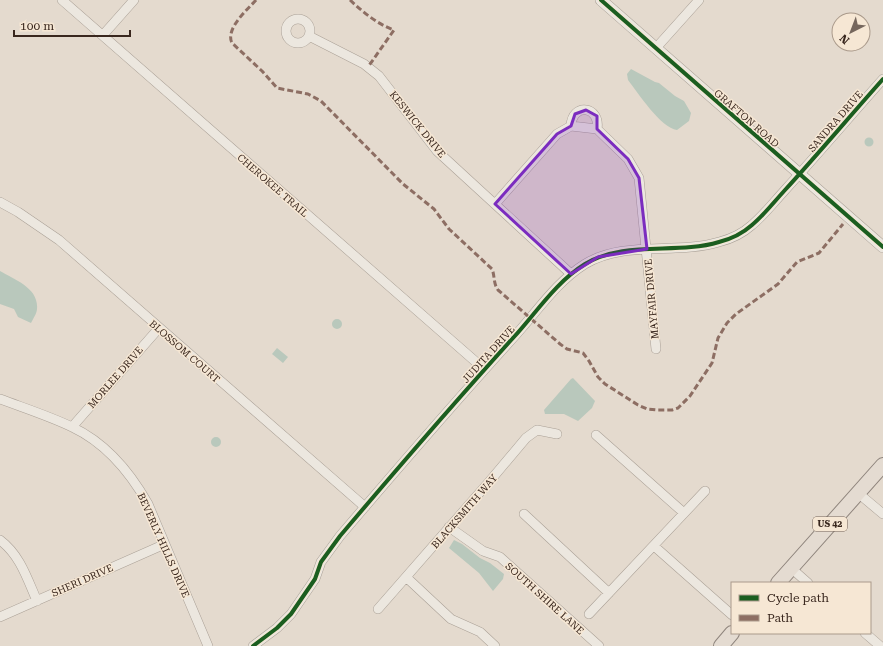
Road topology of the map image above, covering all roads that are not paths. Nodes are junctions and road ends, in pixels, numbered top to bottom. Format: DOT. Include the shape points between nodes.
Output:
graph roads {
  1 [pos="62,0"];
  2 [pos="134,0"];
  3 [pos="601,0"];
  4 [pos="699,0"];
  5 [pos="103,35"];
  6 [pos="310,36"];
  7 [pos="656,48"];
  8 [pos="883,79"];
  9 [pos="571,126"];
  10 [pos="597,129"];
  11 [pos="799,174"];
  12 [pos="0,202"];
  13 [pos="496,204"];
  14 [pos="883,247"];
  15 [pos="647,249"];
  16 [pos="571,274"];
  17 [pos="159,328"];
  18 [pos="656,349"];
  19 [pos="484,370"];
  20 [pos="0,399"];
  21 [pos="72,427"];
  22 [pos="558,434"];
  23 [pos="596,434"];
  24 [pos="883,465"];
  25 [pos="705,491"];
  26 [pos="858,493"];
  27 [pos="365,507"];
  28 [pos="524,514"];
  29 [pos="684,514"];
  30 [pos="883,514"];
  31 [pos="449,527"];
  32 [pos="0,540"];
  33 [pos="165,544"];
  34 [pos="654,546"];
  35 [pos="792,568"];
  36 [pos="406,577"];
  37 [pos="779,582"];
  38 [pos="807,582"];
  39 [pos="609,593"];
  40 [pos="37,601"];
  41 [pos="378,609"];
  42 [pos="589,614"];
  43 [pos="731,614"];
  44 [pos="0,617"];
  45 [pos="731,634"];
  46 [pos="866,634"];
  47 [pos="208,646"];
  48 [pos="253,646"];
  49 [pos="495,646"];
  50 [pos="599,646"];
  51 [pos="721,646"];
  52 [pos="880,646"];
  1 -- 5 [label="street, CHEROKEE TRAIL"];
  2 -- 5 [label="street"];
  3 -- 7 [label="street, GRAFTON ROAD"];
  4 -- 7 [label="street"];
  5 -- 19 [label="street, CHEROKEE TRAIL"];
  6 -- 13 [label="street, KESWICK DRIVE" via="364,64 379,76 437,151"];
  7 -- 11 [label="street, GRAFTON ROAD"];
  8 -- 11 [label="street, SANDRA DRIVE"];
  9 -- 10 [label="street"];
  9 -- 10 [label="street" via="575,114 580,110 586,110 596,116"];
  9 -- 13 [label="street" via="557,134"];
  10 -- 15 [label="street, MAYFAIR DRIVE" via="628,159 639,178"];
  11 -- 14 [label="street, GRAFTON ROAD"];
  11 -- 15 [label="street, JUDITA DRIVE" via="751,226 737,235 700,246"];
  12 -- 17 [label="street, BLOSSOM COURT" via="59,240"];
  13 -- 16 [label="street, KESWICK DRIVE"];
  15 -- 16 [label="street, JUDITA DRIVE" via="598,257"];
  15 -- 18 [label="street, MAYFAIR DRIVE"];
  16 -- 19 [label="street, JUDITA DRIVE"];
  17 -- 21 [label="street, MORLEE DRIVE"];
  17 -- 27 [label="street, BLOSSOM COURT"];
  19 -- 27 [label="street, JUDITA DRIVE"];
  20 -- 21 [label="street, BEVERLY HILLS DRIVE"];
  21 -- 33 [label="street, BEVERLY HILLS DRIVE" via="102,446 127,472 148,504"];
  22 -- 31 [label="street, BLACKSMITH WAY" via="537,430 526,438"];
  23 -- 29 [label="street"];
  24 -- 26 [label="main road, US 42"];
  25 -- 29 [label="street"];
  26 -- 30 [label="street"];
  26 -- 35 [label="main road, US 42"];
  27 -- 48 [label="street, JUDITA DRIVE" via="322,562 315,579 291,614"];
  28 -- 39 [label="street"];
  29 -- 34 [label="street"];
  31 -- 36 [label="street, BLACKSMITH WAY"];
  31 -- 50 [label="street, SOUTH SHIRE LANE" via="484,551 500,557"];
  32 -- 40 [label="street" via="21,564"];
  33 -- 40 [label="street, SHERI DRIVE"];
  33 -- 47 [label="street, BEVERLY HILLS DRIVE"];
  34 -- 39 [label="street"];
  34 -- 43 [label="street"];
  35 -- 37 [label="main road, US 42"];
  35 -- 38 [label="street"];
  36 -- 41 [label="street, BLACKSMITH WAY"];
  36 -- 49 [label="street" via="451,619 480,632"];
  39 -- 42 [label="street"];
  40 -- 44 [label="street, SHERI DRIVE"];
  45 -- 51 [label="main road"];
  46 -- 52 [label="street"];
}
